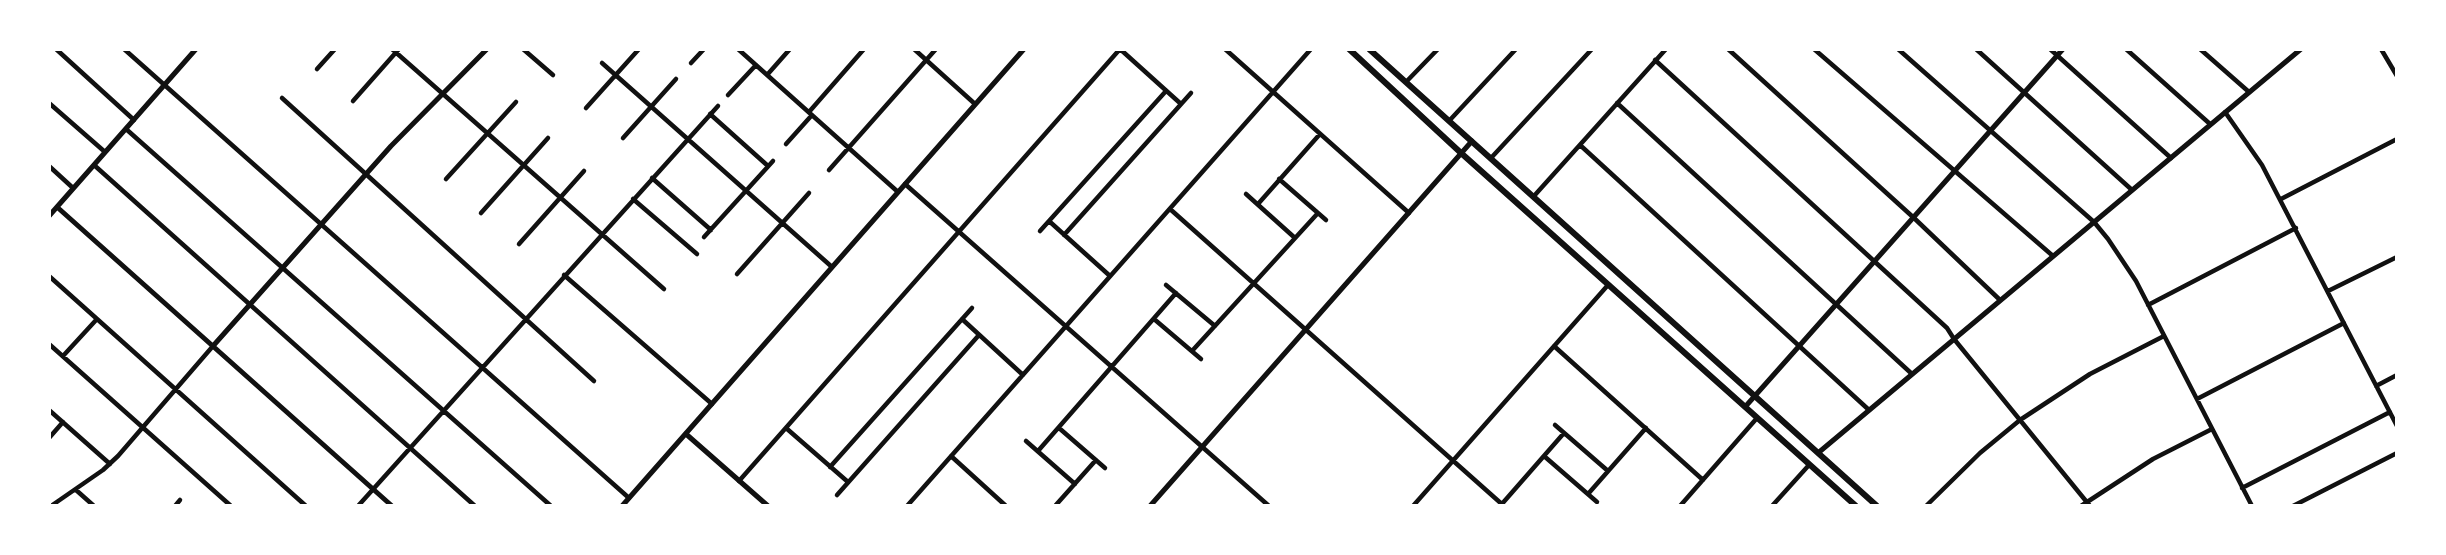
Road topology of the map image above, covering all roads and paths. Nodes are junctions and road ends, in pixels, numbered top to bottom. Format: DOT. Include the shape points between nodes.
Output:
graph roads {
  1 [pos="56,49"];
  2 [pos="124,49"];
  3 [pos="196,49"];
  4 [pos="335,49"];
  5 [pos="486,49"];
  6 [pos="523,49"];
  7 [pos="639,49"];
  8 [pos="704,49"];
  9 [pos="738,49"];
  10 [pos="790,49"];
  11 [pos="864,49"];
  12 [pos="914,49"];
  13 [pos="936,49"];
  14 [pos="1024,49"];
  15 [pos="1121,49"];
  16 [pos="1225,49"];
  17 [pos="1311,49"];
  18 [pos="1349,49"];
  19 [pos="1369,49"];
  20 [pos="1438,49"];
  21 [pos="1516,49"];
  22 [pos="1592,49"];
  23 [pos="1666,49"];
  24 [pos="1728,49"];
  25 [pos="1814,49"];
  26 [pos="1898,49"];
  27 [pos="1976,49"];
  28 [pos="2050,49"];
  29 [pos="2063,49"];
  30 [pos="2126,49"];
  31 [pos="2200,49"];
  32 [pos="2381,49"];
  33 [pos="395,50"];
  34 [pos="2295,51"];
  35 [pos="2057,56"];
  36 [pos="926,60"];
  37 [pos="1655,60"];
  38 [pos="602,63"];
  39 [pos="691,63"];
  40 [pos="756,65"];
  41 [pos="317,69"];
  42 [pos="553,75"];
  43 [pos="616,75"];
  44 [pos="767,75"];
  45 [pos="2397,76"];
  46 [pos="676,79"];
  47 [pos="1406,82"];
  48 [pos="164,85"];
  49 [pos="1166,90"];
  50 [pos="1273,92"];
  51 [pos="2249,92"];
  52 [pos="1191,93"];
  53 [pos="2024,93"];
  54 [pos="442,94"];
  55 [pos="728,95"];
  56 [pos="282,98"];
  57 [pos="353,101"];
  58 [pos="516,102"];
  59 [pos="49,103"];
  60 [pos="1617,103"];
  61 [pos="975,104"];
  62 [pos="1181,104"];
  63 [pos="651,106"];
  64 [pos="718,106"];
  65 [pos="586,108"];
  66 [pos="2225,112"];
  67 [pos="710,114"];
  68 [pos="810,114"];
  69 [pos="134,120"];
  70 [pos="1449,121"];
  71 [pos="2210,124"];
  72 [pos="126,129"];
  73 [pos="1990,131"];
  74 [pos="487,134"];
  75 [pos="1320,134"];
  76 [pos="548,138"];
  77 [pos="622,138"];
  78 [pos="688,139"];
  79 [pos="2397,139"];
  80 [pos="1472,141"];
  81 [pos="786,144"];
  82 [pos="1580,145"];
  83 [pos="849,148"];
  84 [pos="105,152"];
  85 [pos="1461,153"];
  86 [pos="2171,158"];
  87 [pos="1491,159"];
  88 [pos="773,161"];
  89 [pos="94,165"];
  90 [pos="523,165"];
  91 [pos="49,166"];
  92 [pos="768,166"];
  93 [pos="829,170"];
  94 [pos="584,171"];
  95 [pos="1955,172"];
  96 [pos="366,174"];
  97 [pos="652,178"];
  98 [pos="446,179"];
  99 [pos="1279,179"];
  100 [pos="905,184"];
  101 [pos="74,188"];
  102 [pos="2132,190"];
  103 [pos="746,191"];
  104 [pos="898,192"];
  105 [pos="809,193"];
  106 [pos="1246,194"];
  107 [pos="1534,196"];
  108 [pos="635,197"];
  109 [pos="560,198"];
  110 [pos="2281,199"];
  111 [pos="1258,204"];
  112 [pos="57,207"];
  113 [pos="1170,209"];
  114 [pos="1409,212"];
  115 [pos="481,213"];
  116 [pos="1318,213"];
  117 [pos="49,216"];
  118 [pos="1914,218"];
  119 [pos="1326,220"];
  120 [pos="1049,221"];
  121 [pos="782,222"];
  122 [pos="2094,222"];
  123 [pos="321,224"];
  124 [pos="2295,228"];
  125 [pos="710,230"];
  126 [pos="959,231"];
  127 [pos="1041,231"];
  128 [pos="601,234"];
  129 [pos="1065,235"];
  130 [pos="705,237"];
  131 [pos="1295,237"];
  132 [pos="519,244"];
  133 [pos="697,254"];
  134 [pos="2053,256"];
  135 [pos="2397,257"];
  136 [pos="1875,261"];
  137 [pos="832,267"];
  138 [pos="282,268"];
  139 [pos="737,274"];
  140 [pos="564,275"];
  141 [pos="49,276"];
  142 [pos="1110,276"];
  143 [pos="1253,283"];
  144 [pos="1166,285"];
  145 [pos="1608,285"];
  146 [pos="664,289"];
  147 [pos="2328,291"];
  148 [pos="1176,293"];
  149 [pos="2000,300"];
  150 [pos="250,304"];
  151 [pos="1837,304"];
  152 [pos="2148,305"];
  153 [pos="972,308"];
  154 [pos="525,318"];
  155 [pos="97,319"];
  156 [pos="962,319"];
  157 [pos="1154,319"];
  158 [pos="2344,323"];
  159 [pos="1066,326"];
  160 [pos="1215,326"];
  161 [pos="1306,330"];
  162 [pos="979,335"];
  163 [pos="2164,336"];
  164 [pos="1954,339"];
  165 [pos="49,344"];
  166 [pos="213,346"];
  167 [pos="1554,346"];
  168 [pos="1800,347"];
  169 [pos="1192,351"];
  170 [pos="63,356"];
  171 [pos="1201,359"];
  172 [pos="481,367"];
  173 [pos="1112,367"];
  174 [pos="1912,374"];
  175 [pos="1023,375"];
  176 [pos="2397,375"];
  177 [pos="594,382"];
  178 [pos="2376,386"];
  179 [pos="176,390"];
  180 [pos="1755,397"];
  181 [pos="2197,399"];
  182 [pos="712,404"];
  183 [pos="1745,407"];
  184 [pos="49,410"];
  185 [pos="443,410"];
  186 [pos="1869,410"];
  187 [pos="2390,412"];
  188 [pos="1757,418"];
  189 [pos="2020,420"];
  190 [pos="63,422"];
  191 [pos="1555,425"];
  192 [pos="2397,426"];
  193 [pos="143,427"];
  194 [pos="786,428"];
  195 [pos="1059,428"];
  196 [pos="1646,428"];
  197 [pos="2212,429"];
  198 [pos="686,433"];
  199 [pos="1564,433"];
  200 [pos="49,438"];
  201 [pos="1026,441"];
  202 [pos="410,447"];
  203 [pos="1202,447"];
  204 [pos="1038,452"];
  205 [pos="1818,453"];
  206 [pos="2397,453"];
  207 [pos="950,456"];
  208 [pos="1544,456"];
  209 [pos="1096,460"];
  210 [pos="1453,461"];
  211 [pos="110,464"];
  212 [pos="1809,465"];
  213 [pos="830,467"];
  214 [pos="1105,468"];
  215 [pos="1608,471"];
  216 [pos="1703,480"];
  217 [pos="739,481"];
  218 [pos="848,482"];
  219 [pos="1075,484"];
  220 [pos="2242,488"];
  221 [pos="373,489"];
  222 [pos="76,490"];
  223 [pos="1588,494"];
  224 [pos="837,495"];
  225 [pos="629,498"];
  226 [pos="180,500"];
  227 [pos="1597,502"];
  228 [pos="1502,505"];
  229 [pos="2086,505"];
  230 [pos="51,506"];
  231 [pos="94,506"];
  232 [pos="175,506"];
  233 [pos="231,506"];
  234 [pos="306,506"];
  235 [pos="358,506"];
  236 [pos="392,506"];
  237 [pos="475,506"];
  238 [pos="551,506"];
  239 [pos="622,506"];
  240 [pos="768,506"];
  241 [pos="907,506"];
  242 [pos="1006,506"];
  243 [pos="1055,506"];
  244 [pos="1150,506"];
  245 [pos="1269,506"];
  246 [pos="1413,506"];
  247 [pos="1680,506"];
  248 [pos="1772,506"];
  249 [pos="1856,506"];
  250 [pos="1877,506"];
  251 [pos="1926,506"];
  252 [pos="2252,506"];
  253 [pos="2293,506"];
  1 -- 69 [label="street"];
  2 -- 48 [label="street"];
  3 -- 48 [label="street"];
  4 -- 41 [label="street"];
  5 -- 54 [label="street"];
  6 -- 42 [label="street"];
  7 -- 43 [label="street"];
  8 -- 39 [label="street"];
  9 -- 40 [label="street"];
  10 -- 44 [label="street"];
  11 -- 68 [label="street"];
  12 -- 36 [label="street"];
  13 -- 36 [label="street"];
  14 -- 61 [label="street"];
  15 -- 49 [label="street"];
  15 -- 126 [label="street"];
  16 -- 50 [label="street"];
  17 -- 50 [label="street"];
  18 -- 85 [label="main road"];
  19 -- 47 [label="main road"];
  20 -- 47 [label="street"];
  21 -- 70 [label="street"];
  22 -- 87 [label="street"];
  23 -- 37 [label="street"];
  24 -- 118 [label="street"];
  25 -- 95 [label="street"];
  26 -- 73 [label="street"];
  27 -- 53 [label="street"];
  28 -- 35 [label="street"];
  29 -- 35 [label="street"];
  30 -- 71 [label="street"];
  31 -- 51 [label="street"];
  32 -- 45 [label="street"];
  33 -- 54 [label="street"];
  33 -- 57 [label="street"];
  34 -- 51 [label="street"];
  35 -- 53 [label="street"];
  35 -- 86 [label="street"];
  36 -- 61 [label="street"];
  36 -- 83 [label="street"];
  37 -- 60 [label="street"];
  37 -- 136 [label="street"];
  38 -- 43 [label="street"];
  40 -- 44 [label="street"];
  40 -- 55 [label="street"];
  43 -- 63 [label="street"];
  43 -- 65 [label="street"];
  44 -- 68 [label="street"];
  46 -- 63 [label="street"];
  47 -- 70 [label="main road"];
  48 -- 69 [label="street"];
  48 -- 123 [label="street"];
  49 -- 62 [label="street"];
  49 -- 120 [label="street"];
  50 -- 75 [label="street"];
  50 -- 113 [label="street"];
  51 -- 66 [label="street"];
  52 -- 62 [label="street"];
  53 -- 73 [label="street"];
  53 -- 102 [label="street"];
  54 -- 74 [label="street"];
  54 -- 96 [label="street"];
  56 -- 96 [label="street"];
  58 -- 74 [label="street"];
  59 -- 84 [label="street"];
  60 -- 82 [label="street"];
  60 -- 151 [label="street"];
  61 -- 100 [label="street"];
  62 -- 129 [label="street"];
  63 -- 77 [label="street"];
  63 -- 78 [label="street"];
  64 -- 67 [label="street"];
  66 -- 71 [label="street"];
  66 -- 110 [label="street"];
  67 -- 78 [label="street"];
  67 -- 92 [label="street"];
  68 -- 81 [label="street"];
  68 -- 83 [label="street"];
  69 -- 72 [label="street"];
  70 -- 80 [label="main road"];
  71 -- 86 [label="street"];
  72 -- 84 [label="street"];
  72 -- 138 [label="street"];
  73 -- 95 [label="street"];
  73 -- 122 [label="street"];
  74 -- 90 [label="street"];
  74 -- 98 [label="street"];
  75 -- 99 [label="street"];
  75 -- 114 [label="street"];
  76 -- 90 [label="street"];
  78 -- 97 [label="street"];
  78 -- 103 [label="street"];
  79 -- 110 [label="street"];
  80 -- 85 [label="street"];
  80 -- 87 [label="main road"];
  82 -- 107 [label="street"];
  82 -- 168 [label="street"];
  83 -- 93 [label="street"];
  83 -- 104 [label="street"];
  84 -- 89 [label="street"];
  85 -- 114 [label="street"];
  85 -- 145 [label="main road"];
  86 -- 102 [label="street"];
  87 -- 107 [label="main road"];
  88 -- 92 [label="street"];
  89 -- 101 [label="street"];
  89 -- 150 [label="street"];
  90 -- 109 [label="street"];
  90 -- 115 [label="street"];
  91 -- 101 [label="street"];
  92 -- 103 [label="street"];
  94 -- 109 [label="street"];
  95 -- 118 [label="street"];
  95 -- 134 [label="street"];
  96 -- 123 [label="street"];
  96 -- 154 [label="street"];
  97 -- 108 [label="street"];
  97 -- 125 [label="street"];
  99 -- 111 [label="street"];
  99 -- 116 [label="street"];
  100 -- 104 [label="street"];
  100 -- 126 [label="street"];
  101 -- 112 [label="street"];
  102 -- 122 [label="street"];
  103 -- 121 [label="street"];
  103 -- 125 [label="street"];
  104 -- 137 [label="street"];
  105 -- 121 [label="street"];
  106 -- 111 [label="street"];
  107 -- 180 [label="main road"];
  108 -- 128 [label="street"];
  108 -- 133 [label="street"];
  109 -- 128 [label="street"];
  109 -- 132 [label="street"];
  110 -- 124 [label="street"];
  111 -- 131 [label="street"];
  112 -- 117 [label="street"];
  112 -- 166 [label="street"];
  113 -- 142 [label="street"];
  113 -- 143 [label="street"];
  114 -- 161 [label="street"];
  116 -- 119 [label="street"];
  116 -- 131 [label="street"];
  118 -- 136 [label="street"];
  118 -- 149 [label="street"];
  120 -- 127 [label="street"];
  120 -- 129 [label="street"];
  121 -- 137 [label="street"];
  121 -- 139 [label="street"];
  122 -- 134 [label="street"];
  122 -- 152 [label="street" via="2124,261"];
  123 -- 138 [label="street"];
  123 -- 172 [label="street"];
  124 -- 147 [label="street"];
  124 -- 152 [label="street"];
  125 -- 130 [label="street"];
  126 -- 159 [label="street"];
  126 -- 194 [label="street"];
  128 -- 140 [label="street"];
  128 -- 146 [label="street"];
  129 -- 142 [label="street"];
  131 -- 143 [label="street"];
  134 -- 149 [label="street"];
  135 -- 147 [label="street"];
  136 -- 151 [label="street"];
  136 -- 164 [label="street"];
  137 -- 182 [label="street"];
  138 -- 150 [label="street"];
  138 -- 185 [label="street"];
  140 -- 154 [label="street"];
  140 -- 182 [label="street"];
  141 -- 155 [label="street"];
  142 -- 159 [label="street"];
  143 -- 160 [label="street"];
  143 -- 161 [label="street"];
  144 -- 148 [label="street"];
  145 -- 167 [label="street"];
  145 -- 183 [label="main road"];
  147 -- 158 [label="street"];
  148 -- 157 [label="street"];
  148 -- 160 [label="street"];
  149 -- 164 [label="street"];
  150 -- 166 [label="street"];
  150 -- 202 [label="street"];
  151 -- 168 [label="street"];
  151 -- 174 [label="street"];
  152 -- 163 [label="street"];
  153 -- 156 [label="street"];
  154 -- 172 [label="street"];
  154 -- 177 [label="street"];
  155 -- 170 [label="street"];
  155 -- 179 [label="street"];
  156 -- 162 [label="street"];
  156 -- 213 [label="street"];
  157 -- 169 [label="street"];
  157 -- 173 [label="street"];
  158 -- 178 [label="street"];
  158 -- 181 [label="street"];
  159 -- 173 [label="street"];
  159 -- 175 [label="street"];
  160 -- 169 [label="street"];
  161 -- 203 [label="street"];
  161 -- 210 [label="street"];
  162 -- 175 [label="street"];
  162 -- 218 [label="street"];
  163 -- 181 [label="street"];
  163 -- 189 [label="street" via="2090,374"];
  164 -- 174 [label="street"];
  164 -- 189 [label="street"];
  165 -- 170 [label="street"];
  166 -- 179 [label="street"];
  166 -- 221 [label="street"];
  167 -- 196 [label="street"];
  167 -- 210 [label="street"];
  168 -- 180 [label="street"];
  168 -- 186 [label="street"];
  169 -- 171 [label="street"];
  170 -- 193 [label="street"];
  172 -- 185 [label="street"];
  172 -- 225 [label="street"];
  173 -- 195 [label="street"];
  173 -- 203 [label="street"];
  174 -- 186 [label="street"];
  175 -- 207 [label="street"];
  176 -- 178 [label="street"];
  178 -- 187 [label="street"];
  179 -- 193 [label="street"];
  179 -- 234 [label="street"];
  180 -- 183 [label="street"];
  180 -- 205 [label="main road"];
  181 -- 197 [label="street"];
  182 -- 198 [label="street"];
  183 -- 188 [label="main road"];
  184 -- 190 [label="street"];
  185 -- 202 [label="street"];
  185 -- 238 [label="street"];
  186 -- 205 [label="street"];
  187 -- 192 [label="street"];
  187 -- 220 [label="street"];
  188 -- 212 [label="main road"];
  188 -- 216 [label="street"];
  189 -- 229 [label="street"];
  189 -- 251 [label="street"];
  190 -- 200 [label="street"];
  190 -- 211 [label="street"];
  191 -- 199 [label="street"];
  193 -- 211 [label="street"];
  193 -- 233 [label="street"];
  194 -- 213 [label="street"];
  194 -- 217 [label="street"];
  195 -- 204 [label="street"];
  195 -- 209 [label="street"];
  196 -- 215 [label="street"];
  196 -- 216 [label="street"];
  197 -- 220 [label="street"];
  197 -- 229 [label="street" via="2153,459"];
  198 -- 217 [label="street"];
  198 -- 225 [label="street"];
  199 -- 208 [label="street"];
  199 -- 215 [label="street"];
  201 -- 204 [label="street"];
  202 -- 221 [label="street"];
  202 -- 237 [label="street"];
  203 -- 244 [label="street"];
  203 -- 245 [label="street"];
  204 -- 219 [label="street"];
  205 -- 250 [label="main road"];
  206 -- 253 [label="street"];
  207 -- 241 [label="street"];
  207 -- 242 [label="street"];
  208 -- 223 [label="street"];
  208 -- 228 [label="street"];
  209 -- 214 [label="street"];
  209 -- 219 [label="street"];
  210 -- 228 [label="street"];
  210 -- 246 [label="street"];
  211 -- 222 [label="street"];
  212 -- 248 [label="street"];
  212 -- 249 [label="main road"];
  213 -- 218 [label="street"];
  215 -- 223 [label="street"];
  216 -- 247 [label="street"];
  217 -- 240 [label="street"];
  218 -- 224 [label="street"];
  219 -- 243 [label="street"];
  220 -- 252 [label="street"];
  221 -- 235 [label="street"];
  221 -- 236 [label="street"];
  222 -- 230 [label="street"];
  222 -- 231 [label="street"];
  223 -- 227 [label="street"];
  225 -- 239 [label="street"];
  226 -- 232 [label="street"];
}
